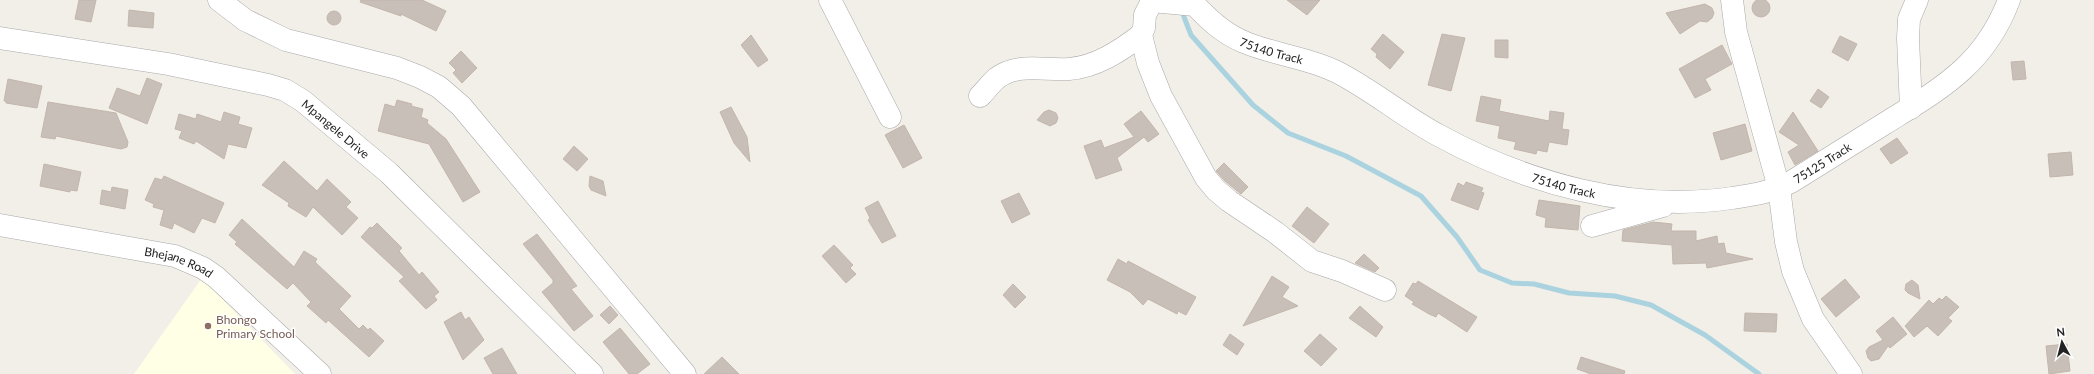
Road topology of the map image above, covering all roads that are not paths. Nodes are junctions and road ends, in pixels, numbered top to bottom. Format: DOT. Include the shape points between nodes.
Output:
graph roads {
  1 [pos="219,0"];
  2 [pos="830,0"];
  3 [pos="1732,0"];
  4 [pos="1917,0"];
  5 [pos="2009,0"];
  6 [pos="1159,2"];
  7 [pos="1141,35"];
  8 [pos="0,38"];
  9 [pos="980,96"];
  10 [pos="1911,108"];
  11 [pos="890,117"];
  12 [pos="1779,188"];
  13 [pos="1686,201"];
  14 [pos="0,225"];
  15 [pos="1592,226"];
  16 [pos="1385,290"];
  17 [pos="320,374"];
  18 [pos="592,374"];
  19 [pos="686,374"];
  20 [pos="1851,374"];
  1 -- 19 [label="street" via="245,20 286,40 397,68 439,87 461,106"];
  2 -- 11 [label="street"];
  3 -- 12 [label="street" via="1736,32"];
  4 -- 10 [label="street" via="1909,19"];
  5 -- 10 [label="street, 75125 Track" via="2002,17 1979,54 1950,81"];
  6 -- 7 [label="street, 75140 Track" via="1145,15"];
  6 -- 13 [label="street, 75140 Track" via="1195,5 1210,21 1244,42 1308,60 1336,71 1438,135 1508,168 1585,192 1660,202"];
  7 -- 9 [label="street" via="1124,48 1092,64 1070,69 1014,70 998,78"];
  7 -- 16 [label="street, 75140 Track" via="1148,63 1161,96 1206,178 1216,190 1312,261 1342,270"];
  8 -- 18 [label="street, Mpangele Drive" via="168,64 268,85 297,97 388,173"];
  10 -- 12 [label="street, 75125 Track"];
  12 -- 13 [label="street, 75140 Track" via="1720,200"];
  12 -- 20 [label="street, 75125 Track" via="1786,242 1798,284 1813,319"];
  13 -- 15 [label="street"];
  14 -- 17 [label="street, Bhejane Road" via="175,256 203,268 216,277"];
}
